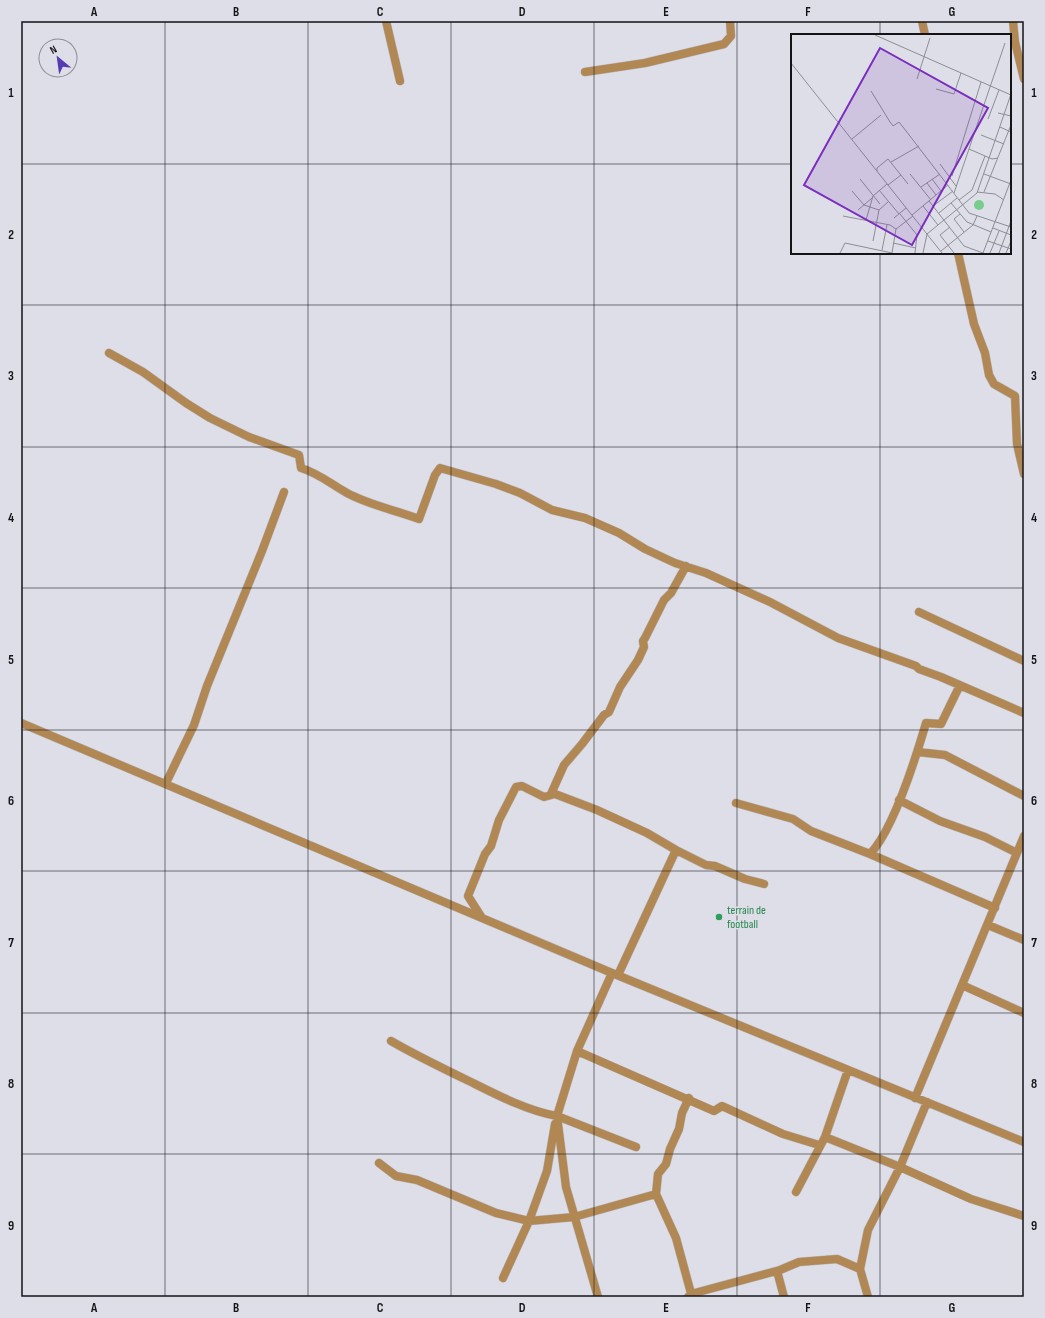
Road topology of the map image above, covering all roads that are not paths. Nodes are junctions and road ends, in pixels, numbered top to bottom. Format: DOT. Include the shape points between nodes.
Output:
graph roads {
  1 [pos="386,21"];
  2 [pos="730,21"];
  3 [pos="922,21"];
  4 [pos="1013,21"];
  5 [pos="925,34"];
  6 [pos="585,72"];
  7 [pos="1024,79"];
  8 [pos="400,81"];
  9 [pos="958,254"];
  10 [pos="109,353"];
  11 [pos="1024,474"];
  12 [pos="284,492"];
  13 [pos="686,566"];
  14 [pos="919,612"];
  15 [pos="1024,661"];
  16 [pos="960,685"];
  17 [pos="1024,713"];
  18 [pos="21,723"];
  19 [pos="918,752"];
  20 [pos="166,783"];
  21 [pos="551,794"];
  22 [pos="1024,796"];
  23 [pos="899,800"];
  24 [pos="736,803"];
  25 [pos="1024,836"];
  26 [pos="676,850"];
  27 [pos="1017,853"];
  28 [pos="870,854"];
  29 [pos="764,884"];
  30 [pos="468,896"];
  31 [pos="995,908"];
  32 [pos="461,909"];
  33 [pos="482,918"];
  34 [pos="988,925"];
  35 [pos="1024,940"];
  36 [pos="615,974"];
  37 [pos="962,985"];
  38 [pos="1024,1013"];
  39 [pos="391,1041"];
  40 [pos="577,1051"];
  41 [pos="848,1070"];
  42 [pos="688,1098"];
  43 [pos="915,1098"];
  44 [pos="926,1102"];
  45 [pos="557,1116"];
  46 [pos="825,1137"];
  47 [pos="1024,1142"];
  48 [pos="819,1145"];
  49 [pos="636,1147"];
  50 [pos="379,1163"];
  51 [pos="900,1167"];
  52 [pos="796,1192"];
  53 [pos="656,1194"];
  54 [pos="1024,1216"];
  55 [pos="574,1217"];
  56 [pos="529,1221"];
  57 [pos="860,1269"];
  58 [pos="777,1271"];
  59 [pos="503,1278"];
  60 [pos="690,1296"];
  61 [pos="598,1297"];
  62 [pos="784,1297"];
  63 [pos="868,1297"];
  1 -- 8 [label="street"];
  2 -- 6 [label="street" via="731,36 724,44 644,63"];
  3 -- 5 [label="street"];
  4 -- 7 [label="street"];
  9 -- 11 [label="street" via="974,324 985,352 988,376 994,384 1015,396 1017,444"];
  10 -- 13 [label="street" via="143,372 210,418 249,437 299,455 301,468 314,472 347,493 381,507 419,519 440,468 496,484 552,510 576,514"];
  12 -- 20 [label="street" via="194,725"];
  13 -- 16 [label="street" via="706,572 770,602 838,638"];
  13 -- 21 [label="street" via="659,609 638,660 620,687 609,712 564,765"];
  14 -- 15 [label="street"];
  16 -- 17 [label="street"];
  16 -- 19 [label="street" via="941,724 926,723"];
  18 -- 20 [label="street"];
  19 -- 22 [label="street" via="945,755"];
  19 -- 23 [label="street"];
  20 -- 32 [label="street"];
  21 -- 26 [label="street" via="614,818"];
  21 -- 30 [label="street" via="544,797 522,786 516,787 499,820 491,846 485,854"];
  23 -- 27 [label="street" via="940,821 985,837"];
  23 -- 28 [label="street" via="880,844"];
  24 -- 28 [label="street" via="793,819 811,831"];
  25 -- 27 [label="street"];
  26 -- 29 [label="street" via="706,864"];
  26 -- 36 [label="street"];
  27 -- 31 [label="street"];
  28 -- 31 [label="street"];
  30 -- 32 [label="street"];
  30 -- 33 [label="street"];
  31 -- 34 [label="street"];
  32 -- 33 [label="street"];
  33 -- 36 [label="street"];
  34 -- 35 [label="street"];
  34 -- 37 [label="street"];
  36 -- 40 [label="street"];
  36 -- 41 [label="street"];
  37 -- 38 [label="street"];
  37 -- 43 [label="street"];
  39 -- 45 [label="street" via="492,1093"];
  40 -- 42 [label="street"];
  40 -- 45 [label="street"];
  41 -- 43 [label="street"];
  41 -- 46 [label="street"];
  42 -- 48 [label="street" via="714,1111 722,1106 783,1134"];
  42 -- 53 [label="street" via="666,1164 658,1174"];
  43 -- 44 [label="street"];
  44 -- 47 [label="street"];
  44 -- 51 [label="street"];
  45 -- 49 [label="street"];
  45 -- 55 [label="street" via="566,1187"];
  45 -- 56 [label="street" via="547,1171"];
  46 -- 48 [label="street"];
  46 -- 51 [label="street"];
  48 -- 52 [label="street"];
  50 -- 56 [label="street" via="396,1176 417,1180 496,1213"];
  51 -- 54 [label="street" via="971,1199"];
  51 -- 57 [label="street" via="868,1230"];
  53 -- 55 [label="street"];
  53 -- 60 [label="street" via="676,1238"];
  55 -- 56 [label="street"];
  55 -- 61 [label="street"];
  56 -- 59 [label="street"];
  57 -- 58 [label="street" via="837,1259 799,1262"];
  57 -- 63 [label="street"];
  58 -- 60 [label="street"];
  58 -- 62 [label="street"];
}
